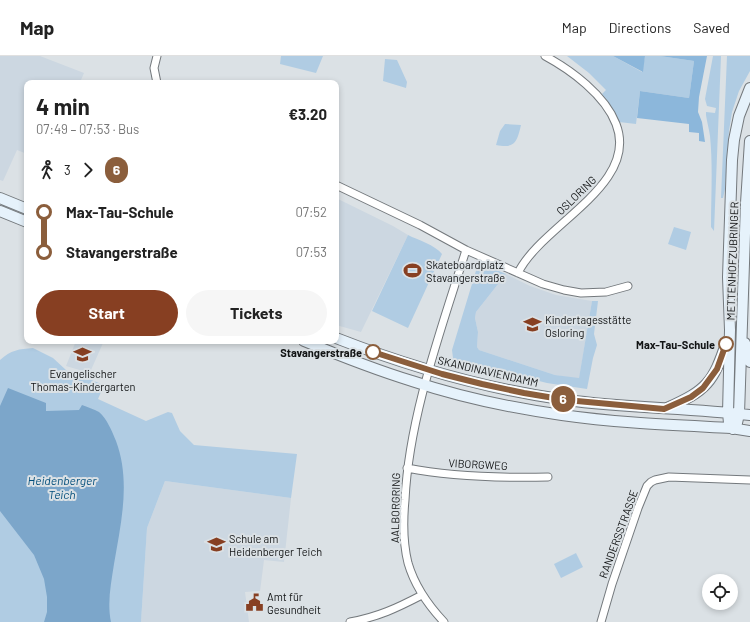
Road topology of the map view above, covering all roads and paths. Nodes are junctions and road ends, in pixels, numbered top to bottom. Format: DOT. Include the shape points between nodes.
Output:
graph roads {
  1 [pos="157,56"];
  2 [pos="544,56"];
  3 [pos="156,80"];
  4 [pos="750,88"];
  5 [pos="750,141"];
  6 [pos="339,186"];
  7 [pos="0,198"];
  8 [pos="24,208"];
  9 [pos="0,211"];
  10 [pos="24,221"];
  11 [pos="466,250"];
  12 [pos="518,273"];
  13 [pos="628,286"];
  14 [pos="730,330"];
  15 [pos="742,331"];
  16 [pos="339,339"];
  17 [pos="312,344"];
  18 [pos="750,362"];
  19 [pos="428,370"];
  20 [pos="425,386"];
  21 [pos="664,409"];
  22 [pos="728,413"];
  23 [pos="739,414"];
  24 [pos="750,415"];
  25 [pos="732,428"];
  26 [pos="750,431"];
  27 [pos="407,468"];
  28 [pos="548,477"];
  29 [pos="750,480"];
  30 [pos="422,595"];
  31 [pos="350,622"];
  32 [pos="444,622"];
  33 [pos="601,622"];
  1 -- 3 [label="street" via="154,68"];
  2 -- 12 [label="street, OSLORING" via="579,79 601,99 618,129 619,149 613,169 601,187 528,255"];
  4 -- 14 [label="main road, METTENHOFZUBRINGER" via="739,116 733,154 728,277"];
  5 -- 15 [label="main road, METTENHOFZUBRINGER"];
  6 -- 11 [label="street"];
  7 -- 8 [label="main road"];
  9 -- 10 [label="main road"];
  11 -- 12 [label="street"];
  11 -- 19 [label="street"];
  12 -- 13 [label="street" via="543,284 581,293 599,293"];
  14 -- 21 [label="main road, SKANDINAVIENDAMM" via="717,369 706,385 691,397"];
  14 -- 22 [label="main road, METTENHOFZUBRINGER"];
  15 -- 18 [label="main road"];
  15 -- 23 [label="main road, METTENHOFZUBRINGER"];
  16 -- 19 [label="main road, SKANDINAVIENDAMM"];
  17 -- 20 [label="main road"];
  19 -- 20 [label="street"];
  19 -- 21 [label="main road, SKANDINAVIENDAMM" via="538,395"];
  20 -- 25 [label="main road" via="563,415"];
  20 -- 27 [label="street, AALBORGRING"];
  21 -- 22 [label="main road, SKANDINAVIENDAMM"];
  22 -- 23 [label="main road, SKANDINAVIENDAMM"];
  22 -- 25 [label="main road, METTENHOFZUBRINGER"];
  23 -- 24 [label="main road, SKANDINAVIENDAMM"];
  23 -- 25 [label="main road, METTENHOFZUBRINGER"];
  25 -- 26 [label="main road"];
  27 -- 28 [label="street, VIBORGWEG" via="451,474"];
  27 -- 30 [label="street, AALBORGRING" via="404,539 408,563"];
  29 -- 33 [label="street, RANDERSSTRASSE" via="669,477 651,482 638,508"];
  30 -- 31 [label="street" via="387,613"];
  30 -- 32 [label="street, AALBORGRING"];
}
